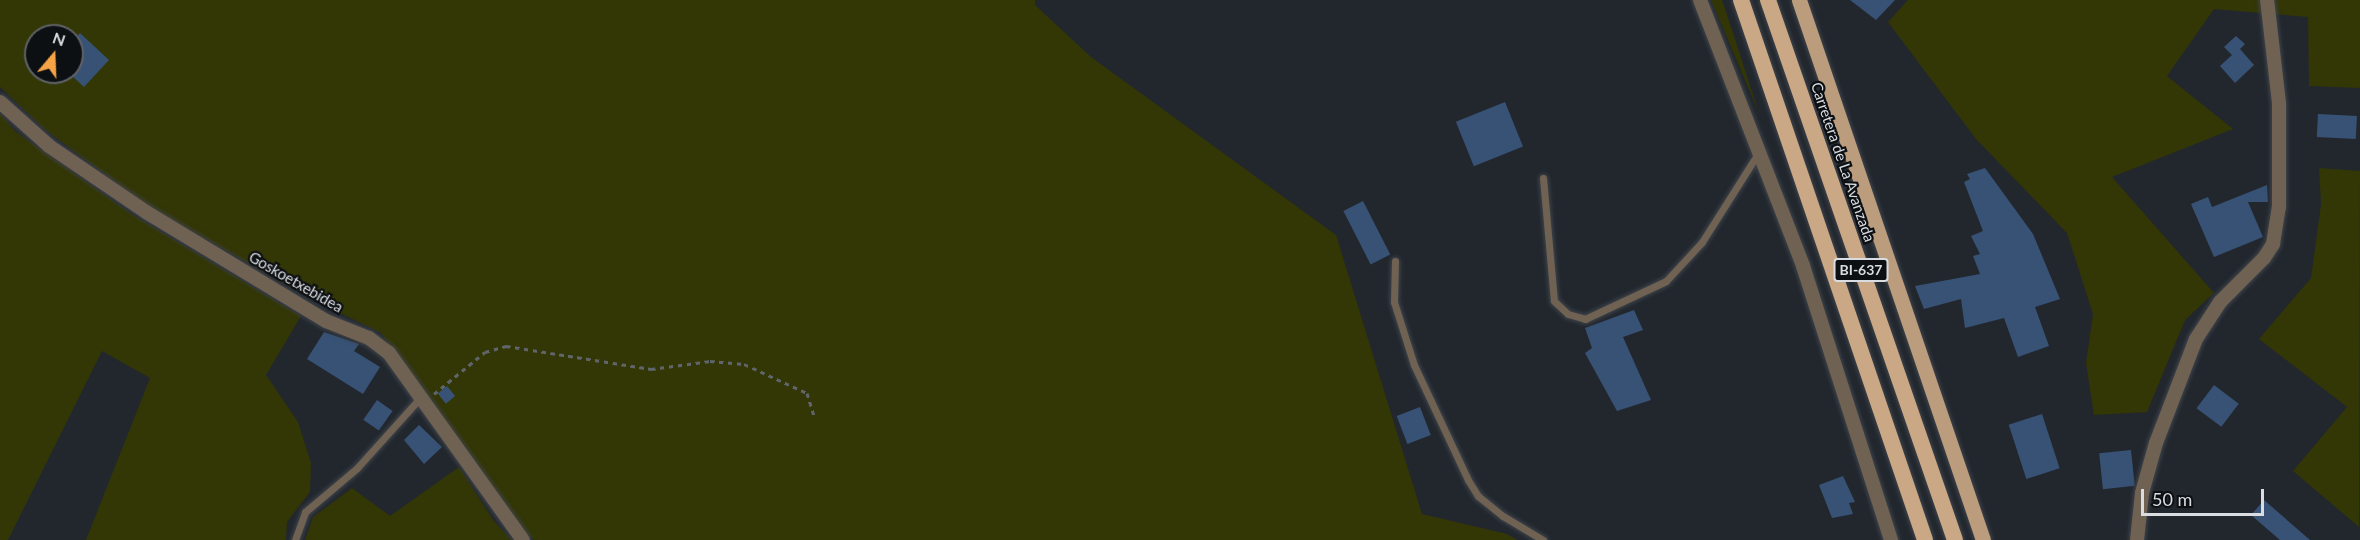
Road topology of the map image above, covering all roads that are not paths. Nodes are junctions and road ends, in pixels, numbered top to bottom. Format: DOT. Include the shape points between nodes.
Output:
graph roads {
  1 [pos="1700,0"];
  2 [pos="1740,0"];
  3 [pos="1768,0"];
  4 [pos="1798,0"];
  5 [pos="2267,0"];
  6 [pos="0,102"];
  7 [pos="1760,149"];
  8 [pos="1543,178"];
  9 [pos="1395,261"];
  10 [pos="424,398"];
  11 [pos="295,540"];
  12 [pos="523,540"];
  13 [pos="1543,540"];
  14 [pos="1891,540"];
  15 [pos="1925,540"];
  16 [pos="1955,540"];
  17 [pos="1983,540"];
  18 [pos="2138,540"];
  1 -- 7 [label="street"];
  2 -- 15 [label="highway, BI-637"];
  3 -- 16 [label="highway, Carretera de La Avanzada / BI-637"];
  4 -- 17 [label="main road"];
  5 -- 18 [label="street" via="2279,103 2279,207 2273,244 2220,302 2196,339 2156,443 2142,494"];
  6 -- 10 [label="street, Goskoetxebidea" via="49,146 146,212 326,321 369,338 389,353"];
  7 -- 8 [label="lane" via="1702,242 1666,280 1585,319 1568,314 1554,301"];
  7 -- 14 [label="street" via="1803,266"];
  9 -- 13 [label="lane" via="1394,302 1414,366 1468,480 1478,496 1503,516"];
  10 -- 11 [label="lane" via="357,468 305,512"];
  10 -- 12 [label="street, Goskoetxebidea" via="496,507"];
}
